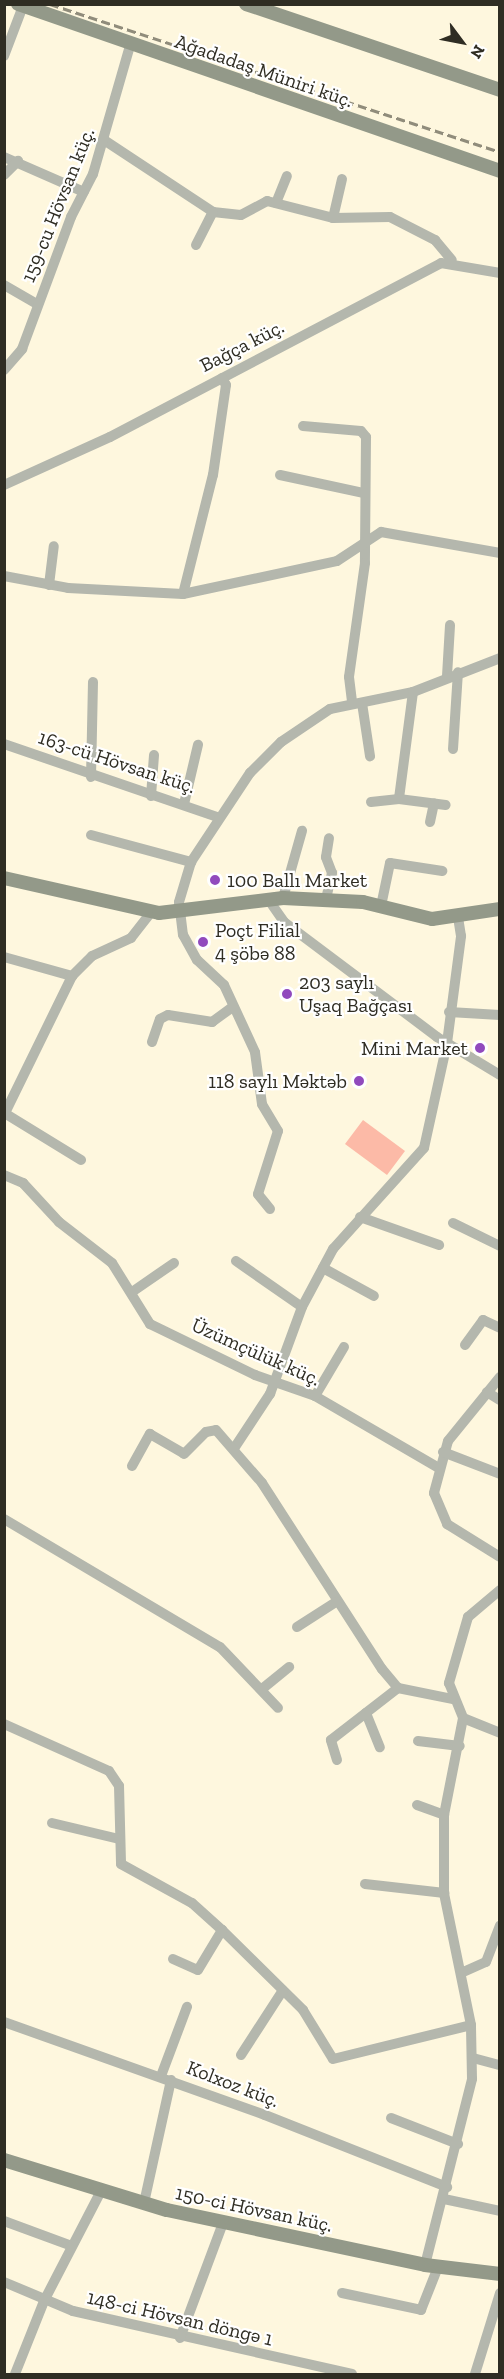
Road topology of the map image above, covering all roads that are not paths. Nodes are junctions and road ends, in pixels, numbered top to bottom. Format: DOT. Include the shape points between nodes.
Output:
graph roads {
  1 [pos="246,4"];
  2 [pos="20,5"];
  3 [pos="130,46"];
  4 [pos="4,56"];
  5 [pos="500,90"];
  6 [pos="104,140"];
  7 [pos="4,157"];
  8 [pos="18,161"];
  9 [pos="500,171"];
  10 [pos="4,175"];
  11 [pos="287,176"];
  12 [pos="342,179"];
  13 [pos="84,192"];
  14 [pos="276,203"];
  15 [pos="213,212"];
  16 [pos="333,218"];
  17 [pos="196,245"];
  18 [pos="452,260"];
  19 [pos="500,273"];
  20 [pos="4,285"];
  21 [pos="37,304"];
  22 [pos="4,370"];
  23 [pos="222,378"];
  24 [pos="303,426"];
  25 [pos="280,476"];
  26 [pos="4,485"];
  27 [pos="364,493"];
  28 [pos="363,543"];
  29 [pos="54,546"];
  30 [pos="500,553"];
  31 [pos="4,576"];
  32 [pos="50,585"];
  33 [pos="183,594"];
  34 [pos="450,625"];
  35 [pos="500,658"];
  36 [pos="458,672"];
  37 [pos="447,676"];
  38 [pos="93,682"];
  39 [pos="413,692"];
  40 [pos="357,703"];
  41 [pos="4,744"];
  42 [pos="198,745"];
  43 [pos="453,749"];
  44 [pos="154,755"];
  45 [pos="370,756"];
  46 [pos="91,777"];
  47 [pos="151,796"];
  48 [pos="399,799"];
  49 [pos="371,801"];
  50 [pos="434,803"];
  51 [pos="184,804"];
  52 [pos="446,805"];
  53 [pos="217,817"];
  54 [pos="430,822"];
  55 [pos="302,831"];
  56 [pos="91,835"];
  57 [pos="329,838"];
  58 [pos="191,862"];
  59 [pos="442,870"];
  60 [pos="4,878"];
  61 [pos="283,898"];
  62 [pos="268,899"];
  63 [pos="326,899"];
  64 [pos="381,906"];
  65 [pos="500,909"];
  66 [pos="151,912"];
  67 [pos="178,912"];
  68 [pos="458,916"];
  69 [pos="4,957"];
  70 [pos="72,976"];
  71 [pos="231,1008"];
  72 [pos="449,1012"];
  73 [pos="500,1015"];
  74 [pos="152,1042"];
  75 [pos="447,1043"];
  76 [pos="500,1075"];
  77 [pos="5,1115"];
  78 [pos="81,1160"];
  79 [pos="4,1175"];
  80 [pos="270,1209"];
  81 [pos="360,1217"];
  82 [pos="453,1223"];
  83 [pos="439,1245"];
  84 [pos="500,1246"];
  85 [pos="236,1261"];
  86 [pos="174,1263"];
  87 [pos="323,1268"];
  88 [pos="132,1292"];
  89 [pos="374,1296"];
  90 [pos="302,1307"];
  91 [pos="500,1328"];
  92 [pos="465,1345"];
  93 [pos="344,1347"];
  94 [pos="500,1377"];
  95 [pos="274,1382"];
  96 [pos="487,1392"];
  97 [pos="315,1396"];
  98 [pos="500,1400"];
  99 [pos="235,1447"];
  100 [pos="443,1452"];
  101 [pos="132,1466"];
  102 [pos="437,1467"];
  103 [pos="500,1474"];
  104 [pos="4,1519"];
  105 [pos="500,1557"];
  106 [pos="497,1596"];
  107 [pos="336,1602"];
  108 [pos="297,1628"];
  109 [pos="289,1667"];
  110 [pos="398,1688"];
  111 [pos="262,1689"];
  112 [pos="452,1700"];
  113 [pos="278,1708"];
  114 [pos="366,1713"];
  115 [pos="463,1718"];
  116 [pos="4,1724"];
  117 [pos="500,1733"];
  118 [pos="418,1741"];
  119 [pos="460,1746"];
  120 [pos="380,1747"];
  121 [pos="337,1760"];
  122 [pos="417,1805"];
  123 [pos="444,1815"];
  124 [pos="52,1823"];
  125 [pos="119,1839"];
  126 [pos="365,1884"];
  127 [pos="444,1893"];
  128 [pos="500,1926"];
  129 [pos="222,1930"];
  130 [pos="173,1959"];
  131 [pos="461,1973"];
  132 [pos="283,1990"];
  133 [pos="187,2007"];
  134 [pos="4,2022"];
  135 [pos="471,2025"];
  136 [pos="241,2055"];
  137 [pos="473,2058"];
  138 [pos="500,2065"];
  139 [pos="166,2078"];
  140 [pos="391,2118"];
  141 [pos="458,2144"];
  142 [pos="4,2160"];
  143 [pos="447,2187"];
  144 [pos="101,2191"];
  145 [pos="444,2199"];
  146 [pos="144,2203"];
  147 [pos="500,2211"];
  148 [pos="4,2221"];
  149 [pos="223,2223"];
  150 [pos="72,2246"];
  151 [pos="431,2266"];
  152 [pos="500,2274"];
  153 [pos="4,2282"];
  154 [pos="342,2293"];
  155 [pos="500,2293"];
  156 [pos="44,2301"];
  157 [pos="180,2338"];
  158 [pos="15,2374"];
  159 [pos="352,2374"];
  160 [pos="475,2374"];
  1 -- 5 [label="street"];
  2 -- 3 [label="street, Ağadadaş Müniri küç."];
  2 -- 4 [label="street"];
  3 -- 6 [label="street, 159-cu Hövsan küç."];
  3 -- 9 [label="street, Ağadadaş Müniri küç."];
  6 -- 13 [label="street, 159-cu Hövsan küç."];
  6 -- 15 [label="street"];
  7 -- 8 [label="street"];
  8 -- 10 [label="street"];
  8 -- 13 [label="street"];
  11 -- 14 [label="street"];
  12 -- 16 [label="street"];
  13 -- 21 [label="street, 159-cu Hövsan küç."];
  14 -- 15 [label="street" via="260,202 231,217"];
  14 -- 16 [label="street"];
  15 -- 17 [label="street"];
  16 -- 18 [label="street" via="403,221 435,240"];
  18 -- 19 [label="street"];
  18 -- 23 [label="street, Bağça küç."];
  20 -- 21 [label="street"];
  21 -- 22 [label="street, 159-cu Hövsan küç." via="22,349"];
  23 -- 26 [label="street, Bağça küç."];
  23 -- 33 [label="street" via="225,398 213,475"];
  24 -- 27 [label="street" via="365,433"];
  25 -- 27 [label="street"];
  27 -- 28 [label="street"];
  28 -- 30 [label="street" via="381,531"];
  28 -- 33 [label="street" via="337,561"];
  28 -- 40 [label="street"];
  29 -- 32 [label="street"];
  31 -- 32 [label="street"];
  32 -- 33 [label="street"];
  34 -- 37 [label="street"];
  35 -- 36 [label="street"];
  36 -- 37 [label="street"];
  36 -- 43 [label="street"];
  37 -- 39 [label="street"];
  38 -- 46 [label="street"];
  39 -- 40 [label="street"];
  39 -- 48 [label="street"];
  40 -- 45 [label="street"];
  40 -- 53 [label="street" via="330,709 281,742"];
  41 -- 46 [label="street, 163-cü Hövsan küç."];
  42 -- 51 [label="street"];
  44 -- 47 [label="street"];
  46 -- 47 [label="street, 163-cü Hövsan küç."];
  47 -- 51 [label="street, 163-cü Hövsan küç."];
  48 -- 49 [label="street"];
  48 -- 50 [label="street"];
  50 -- 52 [label="street"];
  50 -- 54 [label="street"];
  51 -- 53 [label="street, 163-cü Hövsan küç."];
  53 -- 58 [label="street"];
  55 -- 61 [label="street"];
  56 -- 58 [label="street"];
  57 -- 63 [label="street" via="326,857 332,873"];
  58 -- 67 [label="street"];
  59 -- 64 [label="street" via="390,863"];
  60 -- 66 [label="street"];
  61 -- 62 [label="street"];
  61 -- 63 [label="street"];
  62 -- 67 [label="street"];
  62 -- 75 [label="street" via="284,922"];
  63 -- 64 [label="street"];
  64 -- 68 [label="street" via="424,918"];
  65 -- 68 [label="street"];
  66 -- 67 [label="street"];
  66 -- 70 [label="street" via="131,938 92,956"];
  67 -- 71 [label="street" via="190,948 224,985"];
  68 -- 72 [label="street" via="461,936"];
  69 -- 70 [label="street"];
  70 -- 77 [label="street"];
  71 -- 74 [label="street" via="212,1022 168,1015 160,1019"];
  71 -- 80 [label="street" via="255,1052 262,1104 278,1131 258,1194"];
  72 -- 73 [label="street"];
  72 -- 75 [label="street"];
  75 -- 76 [label="street"];
  75 -- 81 [label="street" via="424,1148 404,1176"];
  77 -- 78 [label="street"];
  79 -- 88 [label="street, Üzümçülük küç." via="23,1183 60,1222 112,1263"];
  81 -- 83 [label="street"];
  81 -- 87 [label="street"];
  82 -- 84 [label="street"];
  85 -- 90 [label="street"];
  86 -- 88 [label="street"];
  87 -- 89 [label="street"];
  87 -- 90 [label="street"];
  88 -- 95 [label="street, Üzümçülük küç." via="150,1324"];
  90 -- 95 [label="street"];
  91 -- 92 [label="street" via="483,1320"];
  93 -- 97 [label="street"];
  94 -- 96 [label="street"];
  95 -- 97 [label="street, Üzümçülük küç."];
  95 -- 99 [label="street" via="252,1428"];
  96 -- 98 [label="street"];
  96 -- 100 [label="street"];
  97 -- 102 [label="street, Üzümçülük küç."];
  99 -- 101 [label="street" via="212,1428 184,1454 150,1434"];
  99 -- 107 [label="street"];
  100 -- 102 [label="street"];
  100 -- 103 [label="street"];
  102 -- 105 [label="street" via="434,1493 443,1520"];
  104 -- 111 [label="street" via="220,1647"];
  106 -- 112 [label="street" via="464,1626 451,1671"];
  107 -- 108 [label="street"];
  107 -- 110 [label="street"];
  109 -- 111 [label="street"];
  110 -- 112 [label="street"];
  110 -- 114 [label="street"];
  111 -- 113 [label="street"];
  112 -- 115 [label="street"];
  114 -- 120 [label="street"];
  114 -- 121 [label="street" via="331,1740"];
  115 -- 117 [label="street"];
  115 -- 119 [label="street"];
  116 -- 125 [label="street" via="109,1771 119,1786"];
  118 -- 119 [label="street"];
  119 -- 123 [label="street"];
  122 -- 123 [label="street"];
  123 -- 127 [label="street"];
  124 -- 125 [label="street"];
  125 -- 129 [label="street" via="119,1858 127,1871 192,1903"];
  126 -- 127 [label="street"];
  127 -- 131 [label="street"];
  128 -- 131 [label="street" via="486,1962"];
  129 -- 130 [label="street" via="198,1970"];
  129 -- 132 [label="street"];
  131 -- 135 [label="street"];
  132 -- 135 [label="street" via="314,2023 327,2055 339,2062"];
  132 -- 136 [label="street"];
  133 -- 139 [label="street"];
  134 -- 139 [label="street, Kolxoz küç."];
  135 -- 137 [label="street"];
  137 -- 138 [label="street"];
  137 -- 141 [label="street"];
  139 -- 143 [label="street, Kolxoz küç."];
  139 -- 146 [label="street"];
  140 -- 141 [label="street"];
  141 -- 143 [label="street"];
  142 -- 144 [label="street, 150-ci Hövsan küç."];
  143 -- 145 [label="street"];
  144 -- 146 [label="street, 150-ci Hövsan küç."];
  144 -- 150 [label="street"];
  145 -- 147 [label="street"];
  145 -- 151 [label="street"];
  146 -- 149 [label="street, 150-ci Hövsan küç."];
  148 -- 150 [label="street"];
  149 -- 151 [label="street, 150-ci Hövsan küç."];
  149 -- 157 [label="street"];
  150 -- 156 [label="street"];
  151 -- 152 [label="street, 150-ci Hövsan küç."];
  151 -- 154 [label="street" via="421,2310"];
  153 -- 156 [label="street, 148-ci Hövsan döngə 1"];
  155 -- 160 [label="street"];
  156 -- 157 [label="street, 148-ci Hövsan döngə 1"];
  156 -- 158 [label="street"];
  157 -- 159 [label="street, 148-ci Hövsan döngə 1"];
}
